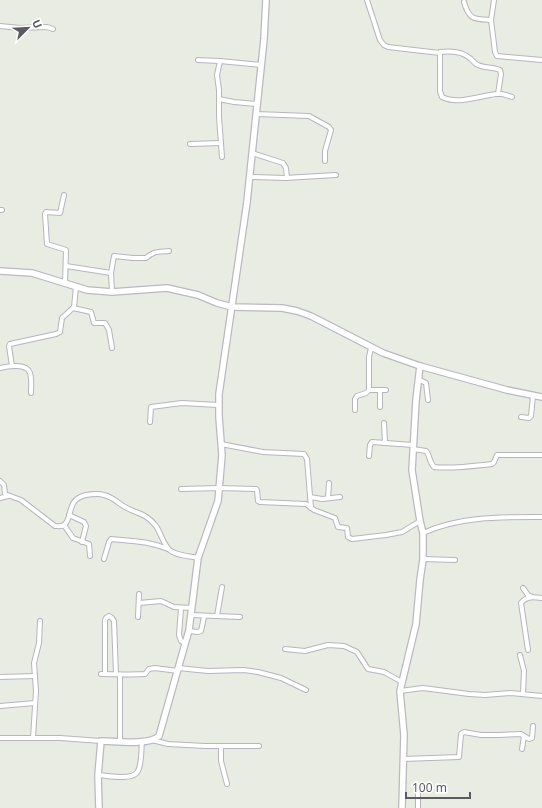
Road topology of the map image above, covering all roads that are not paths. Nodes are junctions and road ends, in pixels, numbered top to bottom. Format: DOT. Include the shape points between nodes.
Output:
graph roads {
  1 [pos="266,0"];
  2 [pos="367,0"];
  3 [pos="494,0"];
  4 [pos="464,2"];
  5 [pos="491,20"];
  6 [pos="0,26"];
  7 [pos="53,29"];
  8 [pos="440,52"];
  9 [pos="198,60"];
  10 [pos="542,60"];
  11 [pos="220,61"];
  12 [pos="261,65"];
  13 [pos="498,94"];
  14 [pos="512,97"];
  15 [pos="219,99"];
  16 [pos="257,104"];
  17 [pos="256,114"];
  18 [pos="221,143"];
  19 [pos="190,144"];
  20 [pos="252,153"];
  21 [pos="222,157"];
  22 [pos="325,161"];
  23 [pos="336,175"];
  24 [pos="250,177"];
  25 [pos="287,178"];
  26 [pos="64,195"];
  27 [pos="169,251"];
  28 [pos="66,266"];
  29 [pos="0,271"];
  30 [pos="111,273"];
  31 [pos="65,283"];
  32 [pos="76,287"];
  33 [pos="112,292"];
  34 [pos="232,307"];
  35 [pos="73,308"];
  36 [pos="112,348"];
  37 [pos="371,348"];
  38 [pos="12,366"];
  39 [pos="420,366"];
  40 [pos="0,368"];
  41 [pos="418,379"];
  42 [pos="369,390"];
  43 [pos="380,390"];
  44 [pos="386,390"];
  45 [pos="32,393"];
  46 [pos="534,396"];
  47 [pos="542,397"];
  48 [pos="428,400"];
  49 [pos="218,405"];
  50 [pos="380,407"];
  51 [pos="355,410"];
  52 [pos="521,417"];
  53 [pos="150,422"];
  54 [pos="384,423"];
  55 [pos="385,443"];
  56 [pos="221,444"];
  57 [pos="413,447"];
  58 [pos="542,455"];
  59 [pos="369,456"];
  60 [pos="0,481"];
  61 [pos="329,483"];
  62 [pos="219,488"];
  63 [pos="180,489"];
  64 [pos="8,495"];
  65 [pos="310,496"];
  66 [pos="340,497"];
  67 [pos="0,498"];
  68 [pos="328,498"];
  69 [pos="311,508"];
  70 [pos="69,515"];
  71 [pos="542,517"];
  72 [pos="420,521"];
  73 [pos="64,525"];
  74 [pos="423,533"];
  75 [pos="82,542"];
  76 [pos="168,549"];
  77 [pos="90,556"];
  78 [pos="198,558"];
  79 [pos="104,559"];
  80 [pos="423,559"];
  81 [pos="455,560"];
  82 [pos="222,587"];
  83 [pos="523,588"];
  84 [pos="139,594"];
  85 [pos="532,597"];
  86 [pos="541,598"];
  87 [pos="138,603"];
  88 [pos="181,608"];
  89 [pos="192,608"];
  90 [pos="138,616"];
  91 [pos="191,616"];
  92 [pos="204,616"];
  93 [pos="217,616"];
  94 [pos="240,617"];
  95 [pos="40,621"];
  96 [pos="189,631"];
  97 [pos="185,643"];
  98 [pos="285,649"];
  99 [pos="528,650"];
  100 [pos="520,655"];
  101 [pos="178,669"];
  102 [pos="118,675"];
  103 [pos="35,676"];
  104 [pos="0,677"];
  105 [pos="402,682"];
  106 [pos="306,690"];
  107 [pos="400,691"];
  108 [pos="523,694"];
  109 [pos="542,696"];
  110 [pos="35,703"];
  111 [pos="0,706"];
  112 [pos="533,726"];
  113 [pos="524,736"];
  114 [pos="0,738"];
  115 [pos="33,738"];
  116 [pos="152,740"];
  117 [pos="100,741"];
  118 [pos="120,741"];
  119 [pos="142,742"];
  120 [pos="221,746"];
  121 [pos="259,746"];
  122 [pos="522,749"];
  123 [pos="403,759"];
  124 [pos="98,775"];
  125 [pos="227,784"];
  126 [pos="418,791"];
  127 [pos="99,808"];
  128 [pos="402,808"];
  129 [pos="418,808"];
  1 -- 12 [label="street"];
  2 -- 8 [label="street" via="384,45"];
  3 -- 5 [label="street"];
  4 -- 5 [label="street" via="466,12 470,16"];
  5 -- 10 [label="street" via="497,56"];
  6 -- 7 [label="street"];
  8 -- 13 [label="street" via="459,52 479,66 500,70"];
  8 -- 13 [label="street" via="442,97 467,99"];
  9 -- 11 [label="street"];
  11 -- 12 [label="street"];
  11 -- 15 [label="street" via="217,75"];
  12 -- 16 [label="street"];
  13 -- 14 [label="street"];
  15 -- 16 [label="street"];
  15 -- 18 [label="street"];
  16 -- 17 [label="street"];
  17 -- 20 [label="street"];
  17 -- 22 [label="street" via="306,116 330,127"];
  18 -- 19 [label="street"];
  18 -- 21 [label="street"];
  20 -- 24 [label="street"];
  20 -- 25 [label="street" via="283,163"];
  23 -- 25 [label="street"];
  24 -- 25 [label="street"];
  24 -- 34 [label="street"];
  26 -- 28 [label="street" via="60,213 44,214 47,243 66,249"];
  27 -- 30 [label="street" via="154,252 146,258 114,256"];
  28 -- 30 [label="street"];
  28 -- 31 [label="street"];
  29 -- 31 [label="street" via="32,273"];
  30 -- 33 [label="street"];
  31 -- 32 [label="street"];
  32 -- 33 [label="street"];
  32 -- 35 [label="street"];
  33 -- 34 [label="street" via="167,288"];
  34 -- 37 [label="street" via="282,308 297,311"];
  34 -- 49 [label="street"];
  35 -- 36 [label="street" via="91,312 94,323 105,323"];
  35 -- 38 [label="street" via="62,318 60,332 10,344"];
  37 -- 39 [label="street"];
  37 -- 42 [label="street"];
  38 -- 40 [label="street"];
  38 -- 45 [label="street" via="26,368 29,372"];
  39 -- 41 [label="street"];
  39 -- 46 [label="street"];
  41 -- 48 [label="street" via="426,383"];
  41 -- 57 [label="street"];
  42 -- 43 [label="street"];
  42 -- 51 [label="street" via="357,396"];
  43 -- 44 [label="street"];
  43 -- 50 [label="street"];
  46 -- 47 [label="street"];
  46 -- 52 [label="street" via="531,416"];
  49 -- 53 [label="street" via="182,403 151,407"];
  49 -- 56 [label="street"];
  54 -- 55 [label="street"];
  55 -- 57 [label="street"];
  55 -- 59 [label="street" via="372,442"];
  56 -- 62 [label="street"];
  56 -- 65 [label="street" via="263,452 304,454 307,459"];
  57 -- 58 [label="street" via="426,451 434,467 492,464 497,456"];
  57 -- 72 [label="street" via="412,470"];
  60 -- 64 [label="street" via="4,485 4,494"];
  61 -- 68 [label="street"];
  62 -- 63 [label="street"];
  62 -- 69 [label="street" via="256,489 260,502 306,504"];
  62 -- 78 [label="street" via="218,501"];
  64 -- 67 [label="street"];
  64 -- 73 [label="street" via="21,500 55,526"];
  65 -- 68 [label="street"];
  65 -- 69 [label="street"];
  66 -- 68 [label="street"];
  69 -- 72 [label="street" via="336,518 338,527 346,528 348,537 352,539 402,532"];
  70 -- 73 [label="street"];
  70 -- 75 [label="street" via="84,522 86,526"];
  70 -- 76 [label="street" via="76,500 81,497 104,495 125,508 149,518 160,532"];
  71 -- 74 [label="street" via="491,518 434,528"];
  72 -- 74 [label="street"];
  73 -- 75 [label="street" via="73,538"];
  74 -- 80 [label="street"];
  75 -- 77 [label="street" via="89,544"];
  76 -- 78 [label="street"];
  76 -- 79 [label="street" via="138,541 111,539"];
  78 -- 89 [label="street"];
  80 -- 81 [label="street"];
  80 -- 105 [label="street" via="416,624"];
  82 -- 93 [label="street"];
  83 -- 85 [label="street"];
  84 -- 87 [label="street"];
  85 -- 86 [label="street"];
  85 -- 99 [label="street" via="522,601 520,607"];
  87 -- 88 [label="street" via="161,601"];
  87 -- 90 [label="street"];
  88 -- 89 [label="street"];
  88 -- 97 [label="street" via="179,635"];
  89 -- 91 [label="street"];
  91 -- 92 [label="street"];
  91 -- 96 [label="street"];
  92 -- 93 [label="street"];
  92 -- 96 [label="street" via="201,630"];
  93 -- 94 [label="street"];
  95 -- 103 [label="street" via="39,643 34,657"];
  96 -- 97 [label="street"];
  97 -- 101 [label="street"];
  98 -- 105 [label="street" via="305,651 328,646 344,646 357,652 368,669 384,672"];
  100 -- 108 [label="street" via="524,671"];
  101 -- 102 [label="street" via="155,668 149,669 145,674"];
  101 -- 106 [label="street" via="258,672 281,678"];
  101 -- 116 [label="street" via="159,736"];
  102 -- 102 [label="street" via="103,674 105,620 109,616 114,621"];
  102 -- 118 [label="street"];
  103 -- 104 [label="street"];
  103 -- 110 [label="street"];
  105 -- 107 [label="street"];
  107 -- 108 [label="street" via="423,688 485,695"];
  107 -- 123 [label="street" via="404,735"];
  108 -- 109 [label="street"];
  110 -- 111 [label="street"];
  110 -- 115 [label="street"];
  112 -- 113 [label="street" via="532,738"];
  113 -- 122 [label="street"];
  113 -- 123 [label="street" via="463,732 459,757"];
  114 -- 115 [label="street"];
  115 -- 117 [label="street"];
  116 -- 119 [label="street"];
  116 -- 120 [label="street" via="168,744"];
  117 -- 118 [label="street"];
  117 -- 124 [label="street"];
  118 -- 119 [label="street"];
  119 -- 124 [label="street" via="138,771 135,775"];
  120 -- 121 [label="street"];
  120 -- 125 [label="street" via="221,761"];
  123 -- 128 [label="street"];
  124 -- 127 [label="street"];
  126 -- 129 [label="street"];
}
